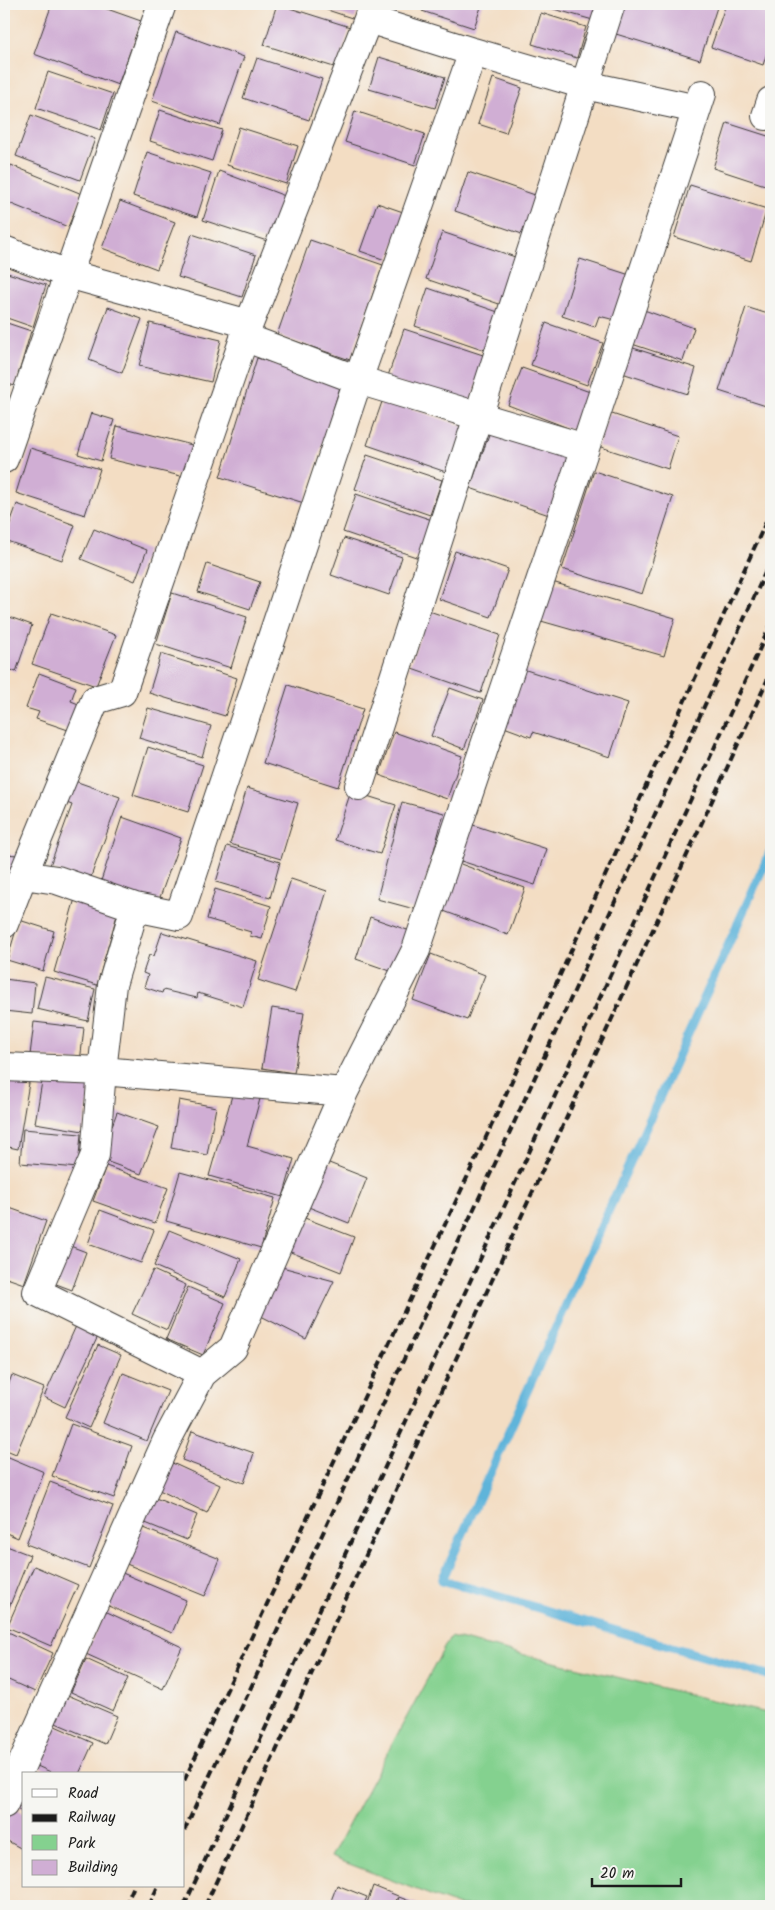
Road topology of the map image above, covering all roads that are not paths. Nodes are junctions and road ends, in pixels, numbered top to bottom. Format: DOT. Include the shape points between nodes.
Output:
graph roads {
  1 [pos="162,4"];
  2 [pos="611,4"];
  3 [pos="370,11"];
  4 [pos="473,52"];
  5 [pos="585,85"];
  6 [pos="4,250"];
  7 [pos="68,274"];
  8 [pos="246,330"];
  9 [pos="358,380"];
  10 [pos="478,418"];
  11 [pos="585,448"];
  12 [pos="4,459"];
  13 [pos="359,786"];
  14 [pos="24,875"];
  15 [pos="135,907"];
  16 [pos="4,924"];
  17 [pos="4,1067"];
  18 [pos="102,1071"];
  19 [pos="344,1092"];
  20 [pos="202,1374"];
  21 [pos="4,1804"];
  1 -- 7 [label="street"];
  2 -- 5 [label="street"];
  3 -- 4 [label="street"];
  3 -- 8 [label="street"];
  4 -- 5 [label="street"];
  4 -- 9 [label="street"];
  5 -- 10 [label="street"];
  5 -- 11 [label="street" via="699,101"];
  6 -- 7 [label="street"];
  7 -- 8 [label="street"];
  7 -- 12 [label="street"];
  8 -- 9 [label="street"];
  8 -- 14 [label="street" via="122,692 95,700"];
  9 -- 10 [label="street"];
  9 -- 15 [label="street" via="178,916"];
  10 -- 11 [label="street"];
  10 -- 13 [label="street"];
  11 -- 19 [label="street" via="416,950"];
  14 -- 15 [label="street" via="57,880"];
  14 -- 16 [label="street"];
  15 -- 18 [label="street" via="112,985"];
  17 -- 18 [label="street"];
  18 -- 19 [label="street"];
  18 -- 20 [label="street" via="95,1155 37,1292"];
  19 -- 20 [label="street" via="233,1348"];
  20 -- 21 [label="street" via="167,1440"];
}
